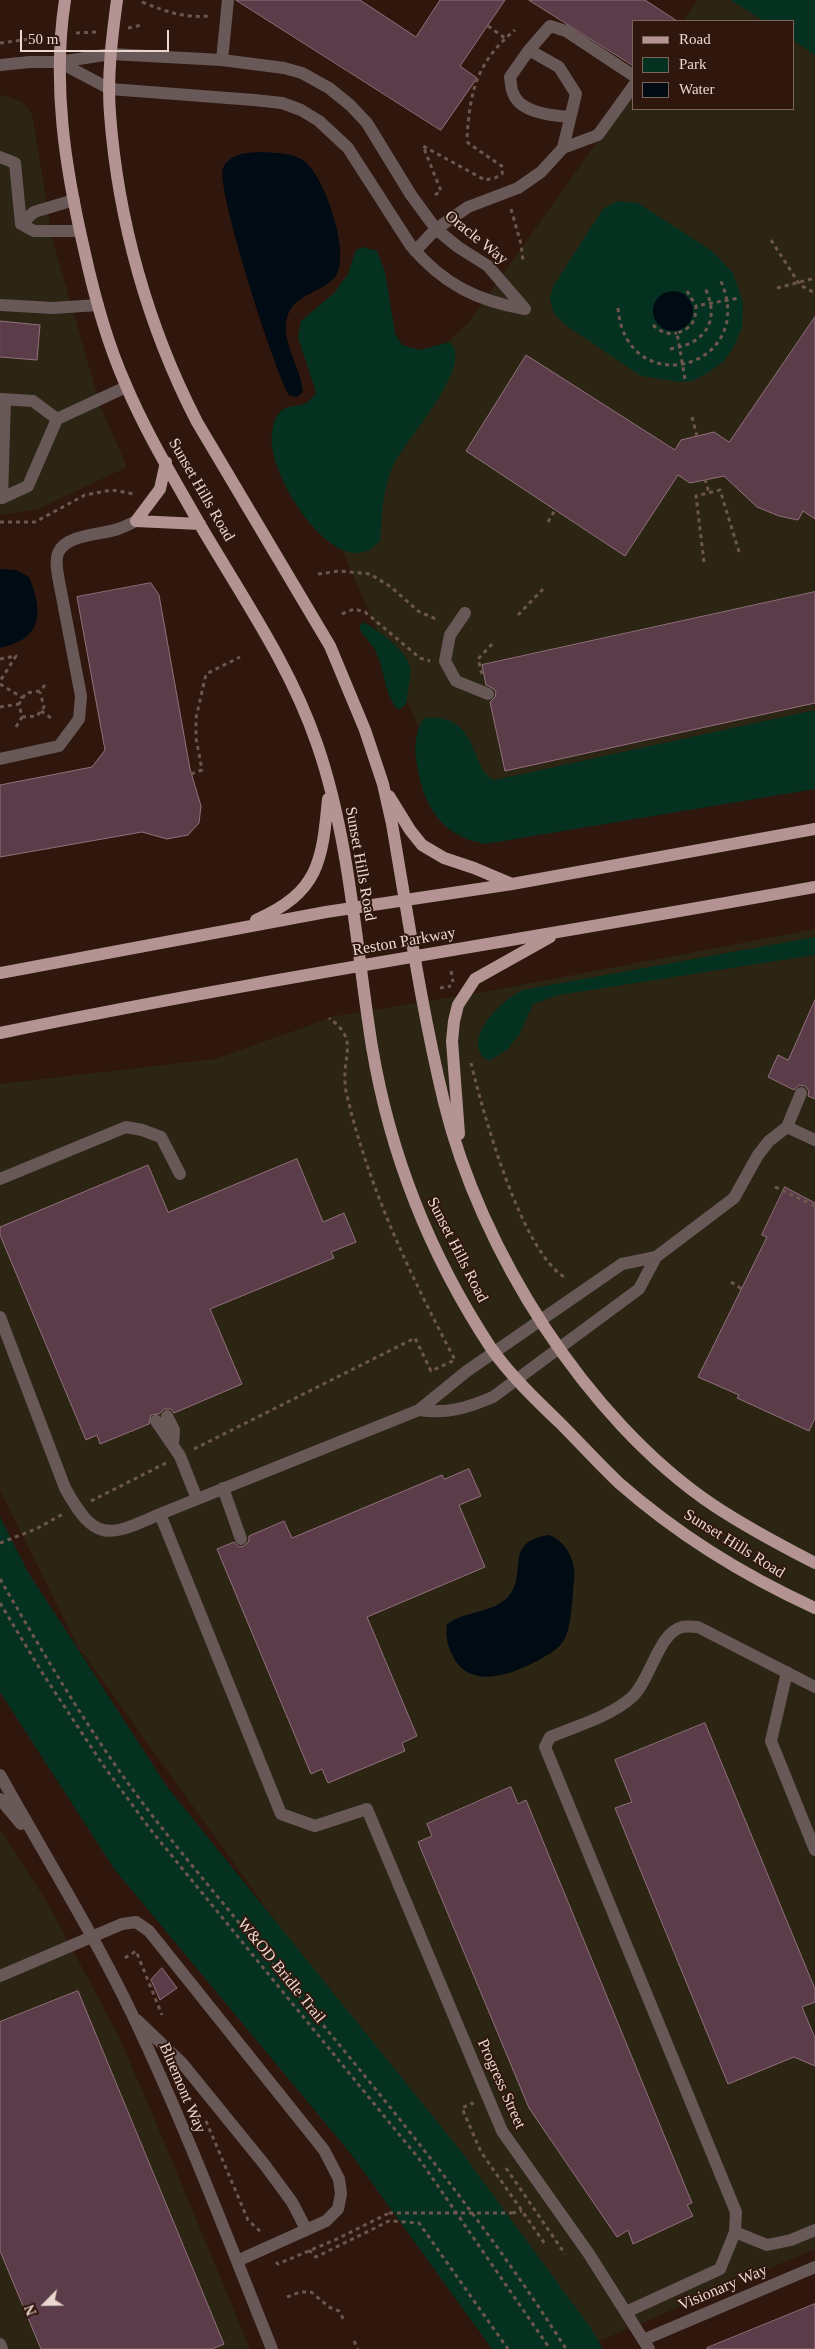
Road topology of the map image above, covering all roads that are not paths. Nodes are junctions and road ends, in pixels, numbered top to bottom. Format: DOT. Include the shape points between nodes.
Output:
graph roads {
  1 [pos="65,0"];
  2 [pos="117,0"];
  3 [pos="228,0"];
  4 [pos="529,50"];
  5 [pos="111,54"];
  6 [pos="222,60"];
  7 [pos="59,62"];
  8 [pos="0,65"];
  9 [pos="632,75"];
  10 [pos="632,87"];
  11 [pos="110,89"];
  12 [pos="570,117"];
  13 [pos="563,148"];
  14 [pos="0,157"];
  15 [pos="74,200"];
  16 [pos="21,224"];
  17 [pos="436,229"];
  18 [pos="80,231"];
  19 [pos="415,251"];
  20 [pos="98,304"];
  21 [pos="0,305"];
  22 [pos="126,387"];
  23 [pos="2,399"];
  24 [pos="57,419"];
  25 [pos="166,462"];
  26 [pos="136,521"];
  27 [pos="200,524"];
  28 [pos="465,613"];
  29 [pos="488,694"];
  30 [pos="0,759"];
  31 [pos="382,784"];
  32 [pos="329,786"];
  33 [pos="815,829"];
  34 [pos="512,884"];
  35 [pos="815,886"];
  36 [pos="406,901"];
  37 [pos="352,908"];
  38 [pos="236,929"];
  39 [pos="562,930"];
  40 [pos="415,957"];
  41 [pos="0,965"];
  42 [pos="360,967"];
  43 [pos="18,970"];
  44 [pos="0,973"];
  45 [pos="0,1033"];
  46 [pos="801,1093"];
  47 [pos="787,1127"];
  48 [pos="815,1140"];
  49 [pos="460,1157"];
  50 [pos="180,1174"];
  51 [pos="0,1179"];
  52 [pos="656,1257"];
  53 [pos="0,1317"];
  54 [pos="541,1320"];
  55 [pos="561,1349"];
  56 [pos="495,1353"];
  57 [pos="518,1379"];
  58 [pos="419,1410"];
  59 [pos="162,1418"];
  60 [pos="223,1488"];
  61 [pos="197,1499"];
  62 [pos="160,1514"];
  63 [pos="241,1539"];
  64 [pos="815,1563"];
  65 [pos="815,1608"];
  66 [pos="787,1672"];
  67 [pos="815,1687"];
  68 [pos="0,1775"];
  69 [pos="0,1799"];
  70 [pos="41,1848"];
  71 [pos="815,1850"];
  72 [pos="93,1937"];
  73 [pos="0,1976"];
  74 [pos="132,2014"];
  75 [pos="306,2229"];
  76 [pos="815,2230"];
  77 [pos="735,2232"];
  78 [pos="237,2261"];
  79 [pos="815,2267"];
  80 [pos="626,2312"];
  81 [pos="0,2344"];
  82 [pos="646,2344"];
  83 [pos="2,2349"];
  84 [pos="272,2349"];
  1 -- 7 [label="main road, Sunset Hills Road"];
  2 -- 5 [label="main road, Sunset Hills Road"];
  3 -- 6 [label="street"];
  4 -- 9 [label="street" via="550,26 566,31"];
  4 -- 12 [label="street" via="559,67 576,94"];
  4 -- 12 [label="street" via="510,77 513,95 529,110 548,116"];
  5 -- 6 [label="street, Oracle Way"];
  5 -- 7 [label="street, Oracle Way"];
  5 -- 11 [label="main road, Sunset Hills Road"];
  6 -- 17 [label="street, Oracle Way" via="302,73 350,104 367,123"];
  7 -- 8 [label="street, Oracle Way"];
  7 -- 11 [label="street"];
  7 -- 15 [label="main road, Sunset Hills Road" via="62,131"];
  10 -- 13 [label="street" via="598,135"];
  11 -- 19 [label="street, Oracle Way" via="254,100 301,110 319,121 348,148"];
  11 -- 31 [label="main road, Sunset Hills Road" via="113,146 123,206 160,345 197,422 330,646 362,721"];
  12 -- 13 [label="street"];
  13 -- 17 [label="street" via="541,172 518,188 468,207"];
  14 -- 16 [label="street" via="15,163"];
  15 -- 16 [label="street" via="34,212"];
  15 -- 18 [label="main road, Sunset Hills Road"];
  16 -- 18 [label="street" via="34,231"];
  17 -- 19 [label="street"];
  17 -- 19 [label="street, Oracle Way" via="488,266 525,309 495,304 472,295"];
  18 -- 20 [label="main road, Sunset Hills Road"];
  20 -- 21 [label="street" via="53,308"];
  20 -- 22 [label="main road, Sunset Hills Road"];
  22 -- 24 [label="street"];
  22 -- 25 [label="main road, Sunset Hills Road"];
  23 -- 24 [label="street" via="33,401"];
  23 -- 24 [label="street" via="2,498 28,486"];
  25 -- 26 [label="main road" via="160,489"];
  25 -- 27 [label="main road, Sunset Hills Road"];
  26 -- 27 [label="main road"];
  26 -- 30 [label="street" via="119,529 75,540 59,551 56,561 58,576 81,696 79,719 59,746"];
  27 -- 32 [label="main road, Sunset Hills Road" via="243,594 298,697 318,746"];
  28 -- 29 [label="street" via="450,636 445,662 456,681"];
  31 -- 34 [label="main road" via="422,845 444,858"];
  31 -- 36 [label="main road, Sunset Hills Road"];
  32 -- 37 [label="main road, Sunset Hills Road"];
  32 -- 38 [label="main road" via="319,864 303,891 273,912"];
  33 -- 34 [label="main road"];
  34 -- 36 [label="main road"];
  35 -- 39 [label="main road, Reston Parkway"];
  36 -- 37 [label="main road"];
  36 -- 40 [label="main road, Sunset Hills Road"];
  37 -- 38 [label="main road"];
  37 -- 42 [label="main road, Sunset Hills Road"];
  38 -- 43 [label="main road"];
  39 -- 40 [label="main road, Reston Parkway"];
  39 -- 49 [label="main road" via="475,978 458,1005 452,1041"];
  40 -- 42 [label="main road, Reston Parkway"];
  40 -- 49 [label="main road, Sunset Hills Road" via="444,1103"];
  41 -- 43 [label="main road"];
  42 -- 45 [label="main road, Reston Parkway" via="212,991"];
  42 -- 56 [label="main road, Sunset Hills Road" via="383,1103 397,1155 430,1236"];
  43 -- 44 [label="main road"];
  46 -- 47 [label="street"];
  47 -- 48 [label="street"];
  47 -- 52 [label="street" via="758,1155 734,1198"];
  49 -- 54 [label="main road, Sunset Hills Road" via="502,1254"];
  50 -- 51 [label="street" via="161,1137 126,1127"];
  52 -- 54 [label="street" via="622,1264"];
  52 -- 55 [label="street" via="639,1289"];
  53 -- 62 [label="street" via="65,1488 86,1522 102,1530 125,1530"];
  54 -- 55 [label="main road, Sunset Hills Road"];
  54 -- 56 [label="street"];
  55 -- 57 [label="street"];
  55 -- 64 [label="main road, Sunset Hills Road" via="614,1418 677,1477 747,1526"];
  56 -- 57 [label="main road, Sunset Hills Road"];
  56 -- 58 [label="street"];
  57 -- 58 [label="street" via="493,1397 472,1406 440,1413"];
  57 -- 65 [label="main road, Sunset Hills Road" via="619,1483 674,1526 770,1587"];
  58 -- 60 [label="street"];
  59 -- 61 [label="street"];
  60 -- 61 [label="street"];
  60 -- 63 [label="street"];
  61 -- 62 [label="street"];
  62 -- 80 [label="street, Progress Street" via="281,1814 315,1826 367,1810 502,2131"];
  66 -- 67 [label="street"];
  66 -- 71 [label="street" via="771,1741"];
  66 -- 77 [label="street" via="698,1627 682,1627 669,1635 644,1682 631,1698 550,1737 545,1747 724,2180 736,2212"];
  68 -- 70 [label="street, Bluemont Way"];
  69 -- 70 [label="street, Bluemont Way"];
  70 -- 72 [label="street, Bluemont Way"];
  72 -- 73 [label="street"];
  72 -- 74 [label="street, Bluemont Way"];
  72 -- 75 [label="street" via="130,1921 143,1925 324,2150 339,2179 342,2194 338,2209 326,2220"];
  74 -- 75 [label="street" via="182,2063 292,2202"];
  74 -- 78 [label="street, Bluemont Way"];
  75 -- 78 [label="street"];
  76 -- 77 [label="street" via="767,2245"];
  77 -- 80 [label="street" via="720,2269"];
  78 -- 84 [label="street, Bluemont Way"];
  79 -- 82 [label="street, Visionary Way"];
  80 -- 82 [label="street, Progress Street"];
  81 -- 83 [label="street"];
}
